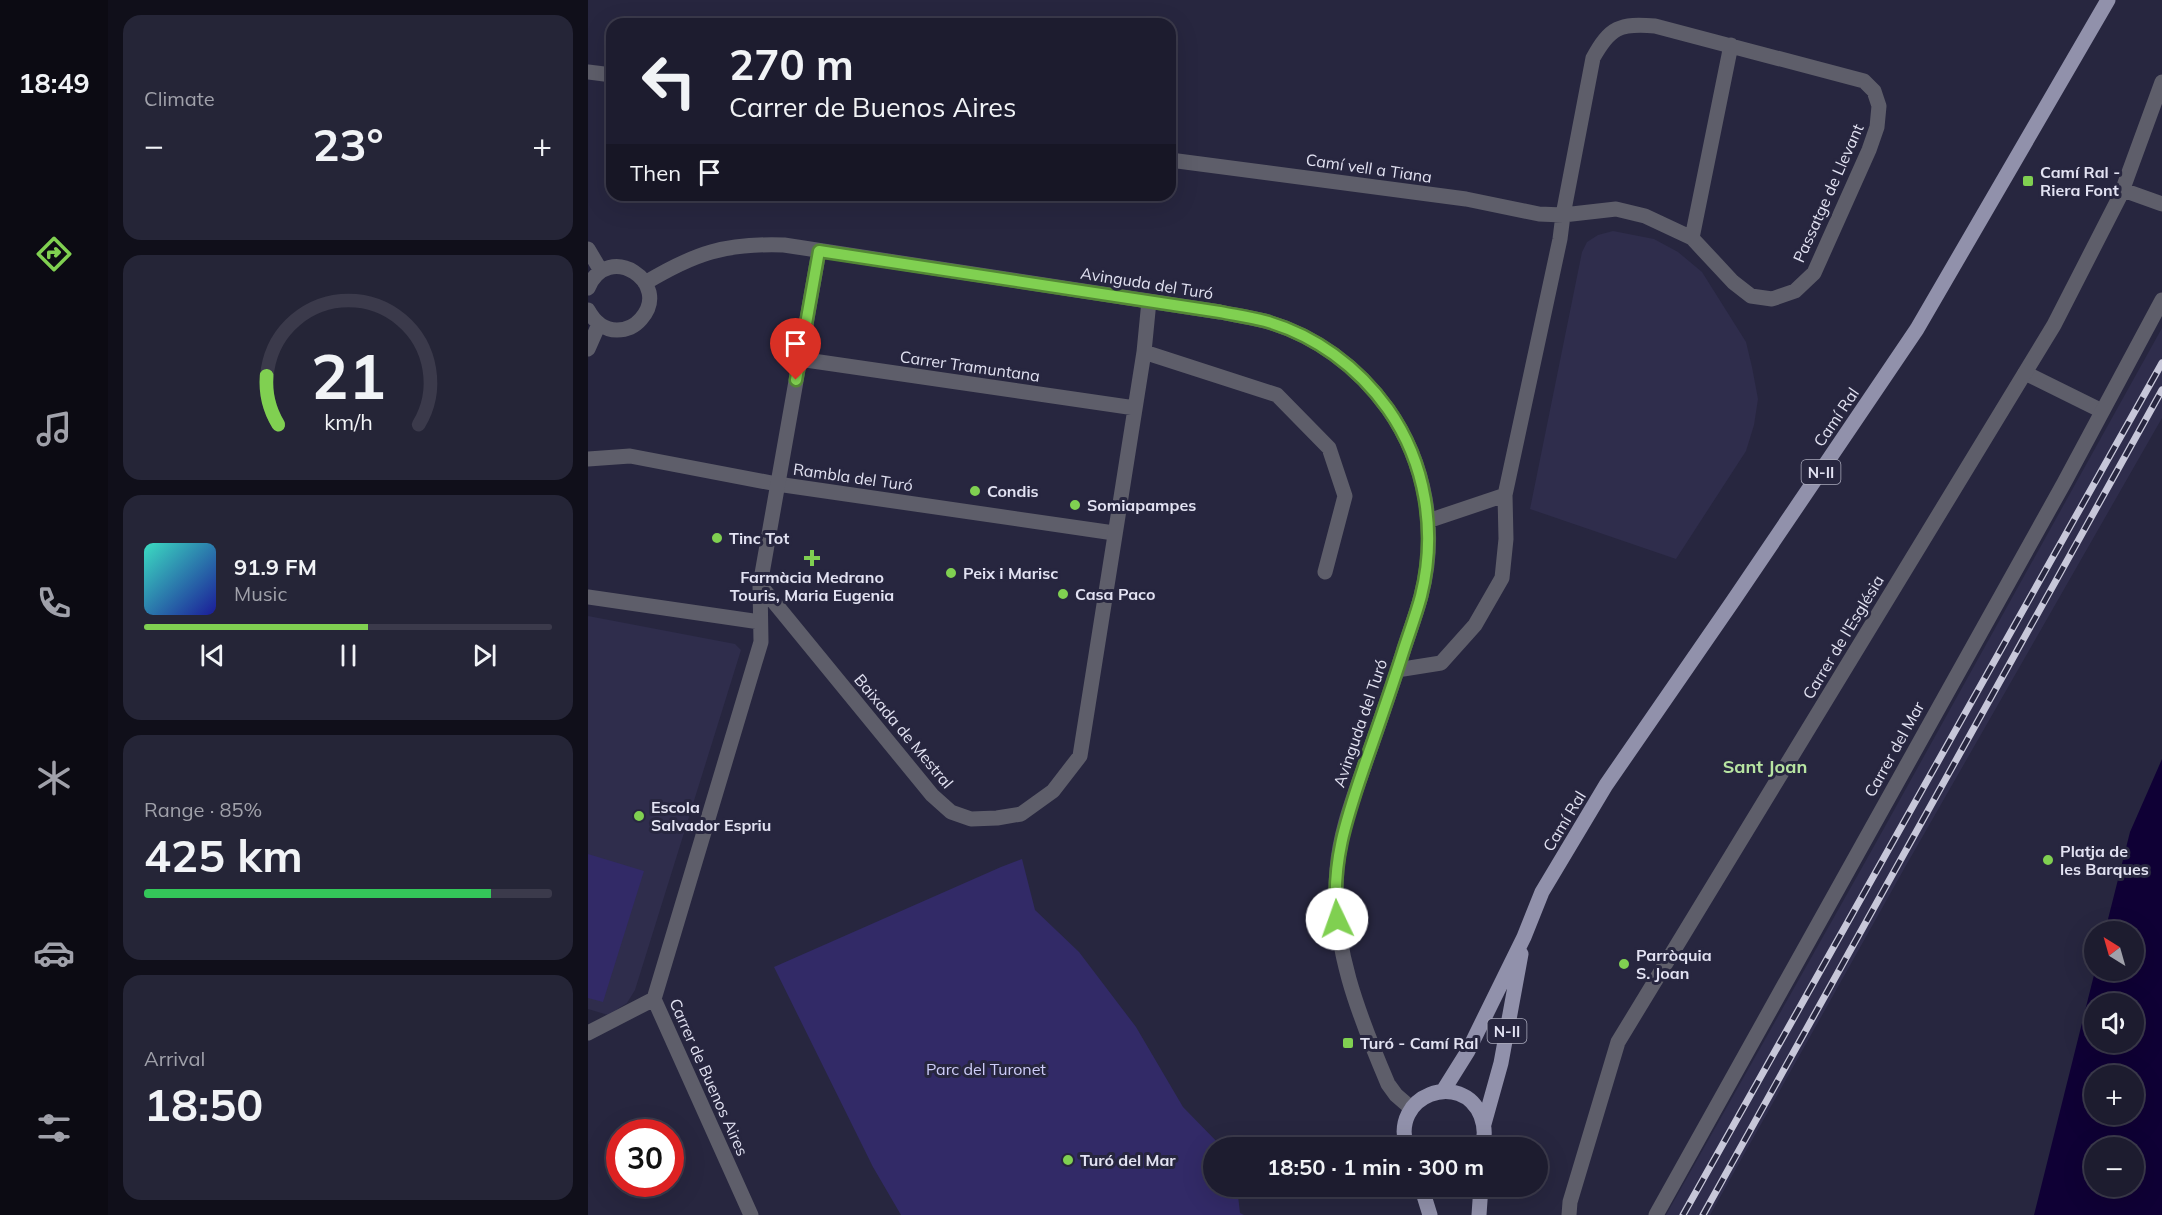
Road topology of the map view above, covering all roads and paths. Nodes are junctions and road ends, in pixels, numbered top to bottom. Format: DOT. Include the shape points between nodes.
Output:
graph roads {
  1 [pos="2108,0"];
  2 [pos="1731,45"];
  3 [pos="588,72"];
  4 [pos="606,74"];
  5 [pos="2162,82"];
  6 [pos="1176,161"];
  7 [pos="2123,190"];
  8 [pos="2162,204"];
  9 [pos="1563,215"];
  10 [pos="1692,238"];
  11 [pos="588,249"];
  12 [pos="819,251"];
  13 [pos="601,271"];
  14 [pos="645,283"];
  15 [pos="588,288"];
  16 [pos="2162,300"];
  17 [pos="1149,301"];
  18 [pos="588,310"];
  19 [pos="599,324"];
  20 [pos="588,349"];
  21 [pos="1144,352"];
  22 [pos="800,359"];
  23 [pos="2025,373"];
  24 [pos="1135,408"];
  25 [pos="2102,411"];
  26 [pos="588,459"];
  27 [pos="777,484"];
  28 [pos="1505,495"];
  29 [pos="1428,520"];
  30 [pos="1114,533"];
  31 [pos="1325,572"];
  32 [pos="760,585"];
  33 [pos="588,597"];
  34 [pos="760,622"];
  35 [pos="1397,670"];
  36 [pos="1524,937"];
  37 [pos="654,999"];
  38 [pos="588,1034"];
  39 [pos="1443,1091"];
  40 [pos="1411,1108"];
  41 [pos="1484,1124"];
  42 [pos="1404,1137"];
  43 [pos="1483,1137"];
  44 [pos="1424,1197"];
  45 [pos="1481,1197"];
  46 [pos="751,1215"];
  47 [pos="1430,1215"];
  48 [pos="1479,1215"];
  49 [pos="1569,1215"];
  50 [pos="1656,1215"];
  1 -- 36 [label="main road, Camí Ral / N-II" via="1917,329 1606,785 1542,892"];
  2 -- 9 [label="street, Passatge de Llevant" via="1635,24 1617,28 1603,39 1593,58"];
  2 -- 10 [label="street"];
  2 -- 10 [label="street, Passatge de Llevant" via="1864,81 1874,91 1879,106 1877,127 1814,273 1795,291 1772,299 1751,296"];
  3 -- 4 [label="street"];
  5 -- 7 [label="street, Carrer de l'Església"];
  6 -- 9 [label="street, Camí vell a Tiana"];
  7 -- 8 [label="street"];
  7 -- 23 [label="street, Carrer de l'Església"];
  9 -- 10 [label="street, Passatge de Llevant" via="1616,209 1645,216"];
  9 -- 28 [label="street, Passatge de Llevant"];
  11 -- 13 [label="street"];
  12 -- 14 [label="street, Avinguda del Turó" via="784,245 732,246 677,264"];
  12 -- 17 [label="street, Avinguda del Turó"];
  12 -- 22 [label="street, Carrer de Buenos Aires"];
  13 -- 14 [label="street" via="623,267 634,271"];
  13 -- 15 [label="street"];
  14 -- 19 [label="street" via="648,305 636,324 615,330"];
  16 -- 25 [label="street, Carrer del Mar"];
  17 -- 21 [label="street, Baixada de Mestral"];
  17 -- 29 [label="street, Avinguda del Turó" via="1266,321 1304,336 1352,368 1397,422 1424,488"];
  18 -- 19 [label="street"];
  19 -- 20 [label="street"];
  21 -- 24 [label="street, Baixada de Mestral"];
  21 -- 31 [label="street" via="1277,395 1329,448 1345,496"];
  22 -- 24 [label="street, Carrer Tramuntana"];
  22 -- 27 [label="street, Carrer de Buenos Aires"];
  23 -- 25 [label="street"];
  23 -- 49 [label="street, Carrer de l'Església" via="1618,1042"];
  24 -- 30 [label="street, Baixada de Mestral"];
  25 -- 50 [label="street, Carrer del Mar"];
  26 -- 27 [label="street, Rambla del Turó" via="630,456"];
  27 -- 30 [label="street, Rambla del Turó"];
  27 -- 32 [label="street, Carrer de Buenos Aires"];
  28 -- 29 [label="street"];
  28 -- 35 [label="street, Passatge de Llevant" via="1502,578 1475,625 1441,663"];
  29 -- 35 [label="street, Avinguda del Turó" via="1428,557 1421,595"];
  30 -- 32 [label="street, Baixada de Mestral" via="1080,756 1053,791 1021,814 997,818 971,819 951,812 932,795"];
  32 -- 34 [label="street, Carrer de Buenos Aires"];
  33 -- 34 [label="street"];
  34 -- 37 [label="street, Carrer de Buenos Aires" via="761,642"];
  35 -- 40 [label="street, Avinguda del Turó" via="1344,825 1335,898 1339,939 1352,993 1388,1084"];
  36 -- 39 [label="main road, Camí Ral / N-II" via="1468,1051"];
  36 -- 41 [label="main road, Camí Ral / N-II" via="1502,1063"];
  37 -- 38 [label="street"];
  37 -- 46 [label="street, Carrer de Buenos Aires"];
  39 -- 40 [label="main road" via="1425,1096"];
  39 -- 41 [label="main road" via="1470,1100"];
  40 -- 42 [label="main road"];
  41 -- 43 [label="main road, N-II"];
  44 -- 47 [label="main road"];
  45 -- 48 [label="main road"];
}
